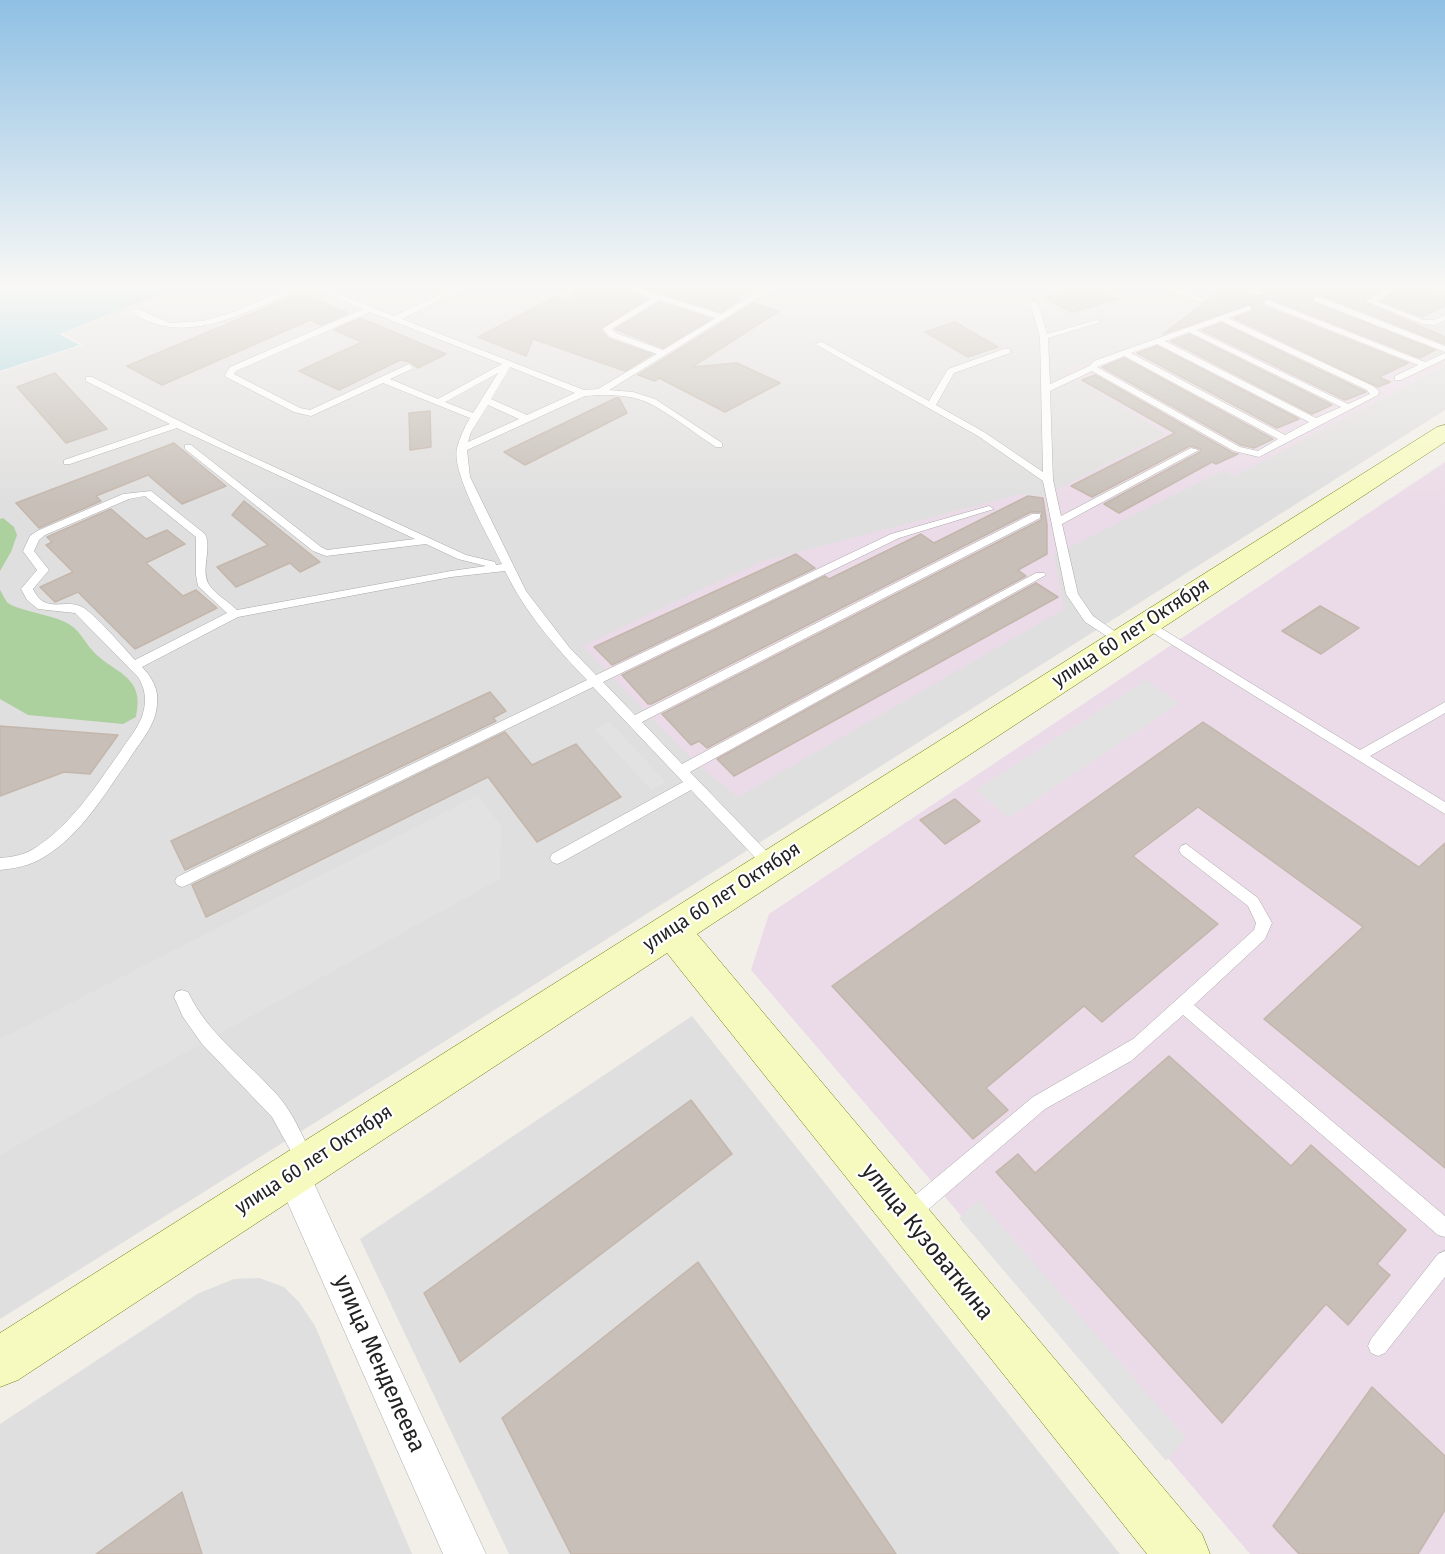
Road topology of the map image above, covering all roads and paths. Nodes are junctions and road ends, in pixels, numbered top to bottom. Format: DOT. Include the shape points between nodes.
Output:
graph roads {
  1 [pos="257,359"];
  2 [pos="494,359"];
  3 [pos="654,359"];
  4 [pos="845,359"];
  5 [pos="986,359"];
  6 [pos="1045,359"];
  7 [pos="1109,359"];
  8 [pos="1134,359"];
  9 [pos="1192,359"];
  10 [pos="1249,359"];
  11 [pos="1307,359"];
  12 [pos="1409,359"];
  13 [pos="1438,359"];
  14 [pos="508,364"];
  15 [pos="1423,364"];
  16 [pos="409,368"];
  17 [pos="1092,368"];
  18 [pos="1398,378"];
  19 [pos="89,379"];
  20 [pos="384,380"];
  21 [pos="1046,389"];
  22 [pos="600,392"];
  23 [pos="583,393"];
  24 [pos="485,400"];
  25 [pos="438,402"];
  26 [pos="930,406"];
  27 [pos="1348,407"];
  28 [pos="475,417"];
  29 [pos="527,419"];
  30 [pos="1316,422"];
  31 [pos="177,425"];
  32 [pos="1445,432"];
  33 [pos="1283,438"];
  34 [pos="219,445"];
  35 [pos="719,445"];
  36 [pos="188,447"];
  37 [pos="461,449"];
  38 [pos="1194,450"];
  39 [pos="198,454"];
  40 [pos="68,462"];
  41 [pos="1048,480"];
  42 [pos="989,509"];
  43 [pos="1036,516"];
  44 [pos="1056,523"];
  45 [pos="428,541"];
  46 [pos="508,567"];
  47 [pos="1040,575"];
  48 [pos="235,614"];
  49 [pos="1132,632"];
  50 [pos="135,666"];
  51 [pos="594,681"];
  52 [pos="1445,706"];
  53 [pos="633,722"];
  54 [pos="1360,756"];
  55 [pos="681,771"];
  56 [pos="693,783"];
  57 [pos="1445,809"];
  58 [pos="1186,850"];
  59 [pos="557,858"];
  60 [pos="0,864"];
  61 [pos="771,865"];
  62 [pos="183,880"];
  63 [pos="671,930"];
  64 [pos="182,997"];
  65 [pos="1183,1005"];
  66 [pos="300,1169"];
  67 [pos="905,1216"];
  68 [pos="1445,1228"];
  69 [pos="1445,1261"];
  70 [pos="1378,1346"];
  71 [pos="0,1362"];
  72 [pos="465,1554"];
  73 [pos="1182,1554"];
  1 -- 20 [label="lane" via="233,369 229,375 297,410 311,413"];
  2 -- 14 [label="lane"];
  3 -- 22 [label="lane"];
  4 -- 26 [label="lane"];
  5 -- 26 [label="lane" via="951,371"];
  6 -- 21 [label="lane"];
  7 -- 17 [label="lane"];
  8 -- 33 [label="lane"];
  9 -- 30 [label="lane"];
  10 -- 27 [label="lane"];
  11 -- 27 [label="lane" via="1375,391"];
  12 -- 15 [label="lane"];
  13 -- 15 [label="lane"];
  14 -- 23 [label="lane"];
  14 -- 24 [label="lane"];
  14 -- 25 [label="lane"];
  15 -- 18 [label="lane"];
  16 -- 20 [label="lane"];
  17 -- 21 [label="lane"];
  17 -- 33 [label="lane" via="1245,453 1259,454"];
  19 -- 31 [label="lane"];
  20 -- 25 [label="lane"];
  21 -- 41 [label="lane"];
  22 -- 23 [label="lane"];
  22 -- 35 [label="lane" via="652,401"];
  23 -- 29 [label="lane"];
  24 -- 28 [label="lane"];
  24 -- 29 [label="lane"];
  25 -- 28 [label="lane"];
  26 -- 41 [label="lane" via="981,434"];
  27 -- 30 [label="lane"];
  28 -- 37 [label="lane"];
  29 -- 37 [label="lane"];
  30 -- 33 [label="lane"];
  31 -- 34 [label="lane"];
  31 -- 40 [label="lane"];
  32 -- 49 [label="main road, улица 60 лет Октября"];
  34 -- 39 [label="lane"];
  34 -- 45 [label="lane"];
  36 -- 39 [label="lane"];
  37 -- 46 [label="lane" via="465,477"];
  38 -- 44 [label="lane"];
  39 -- 45 [label="lane" via="326,553"];
  41 -- 44 [label="lane"];
  42 -- 51 [label="lane" via="895,536"];
  43 -- 53 [label="lane"];
  44 -- 49 [label="lane" via="1071,594 1089,619"];
  45 -- 46 [label="lane" via="469,560"];
  46 -- 48 [label="lane"];
  46 -- 51 [label="lane" via="542,622"];
  47 -- 55 [label="lane"];
  48 -- 50 [label="lane"];
  48 -- 50 [label="lane" via="201,581 201,536 147,492 127,496 34,538 27,551 43,570 27,589 28,594 43,608 79,610"];
  49 -- 54 [label="lane"];
  49 -- 61 [label="main road, улица 60 лет Октября"];
  50 -- 60 [label="lane" via="144,675 151,694 149,715 139,734 85,812 66,831 38,854 20,862"];
  51 -- 53 [label="lane"];
  51 -- 62 [label="lane"];
  52 -- 54 [label="lane"];
  53 -- 55 [label="lane"];
  54 -- 57 [label="lane"];
  55 -- 56 [label="lane"];
  56 -- 59 [label="lane"];
  56 -- 61 [label="lane"];
  58 -- 65 [label="lane" via="1252,902 1264,923 1260,934"];
  61 -- 63 [label="main road, улица 60 лет Октября"];
  63 -- 66 [label="main road, улица 60 лет Октября"];
  63 -- 67 [label="main road, улица Кузоваткина"];
  64 -- 66 [label="lane" via="188,1013 208,1040 286,1120"];
  65 -- 67 [label="lane" via="1125,1055 1039,1103"];
  65 -- 68 [label="lane"];
  66 -- 71 [label="main road, улица 60 лет Октября"];
  66 -- 72 [label="street, улица Менделеева"];
  67 -- 73 [label="main road, улица Кузоваткина"];
  69 -- 70 [label="lane"];
}
